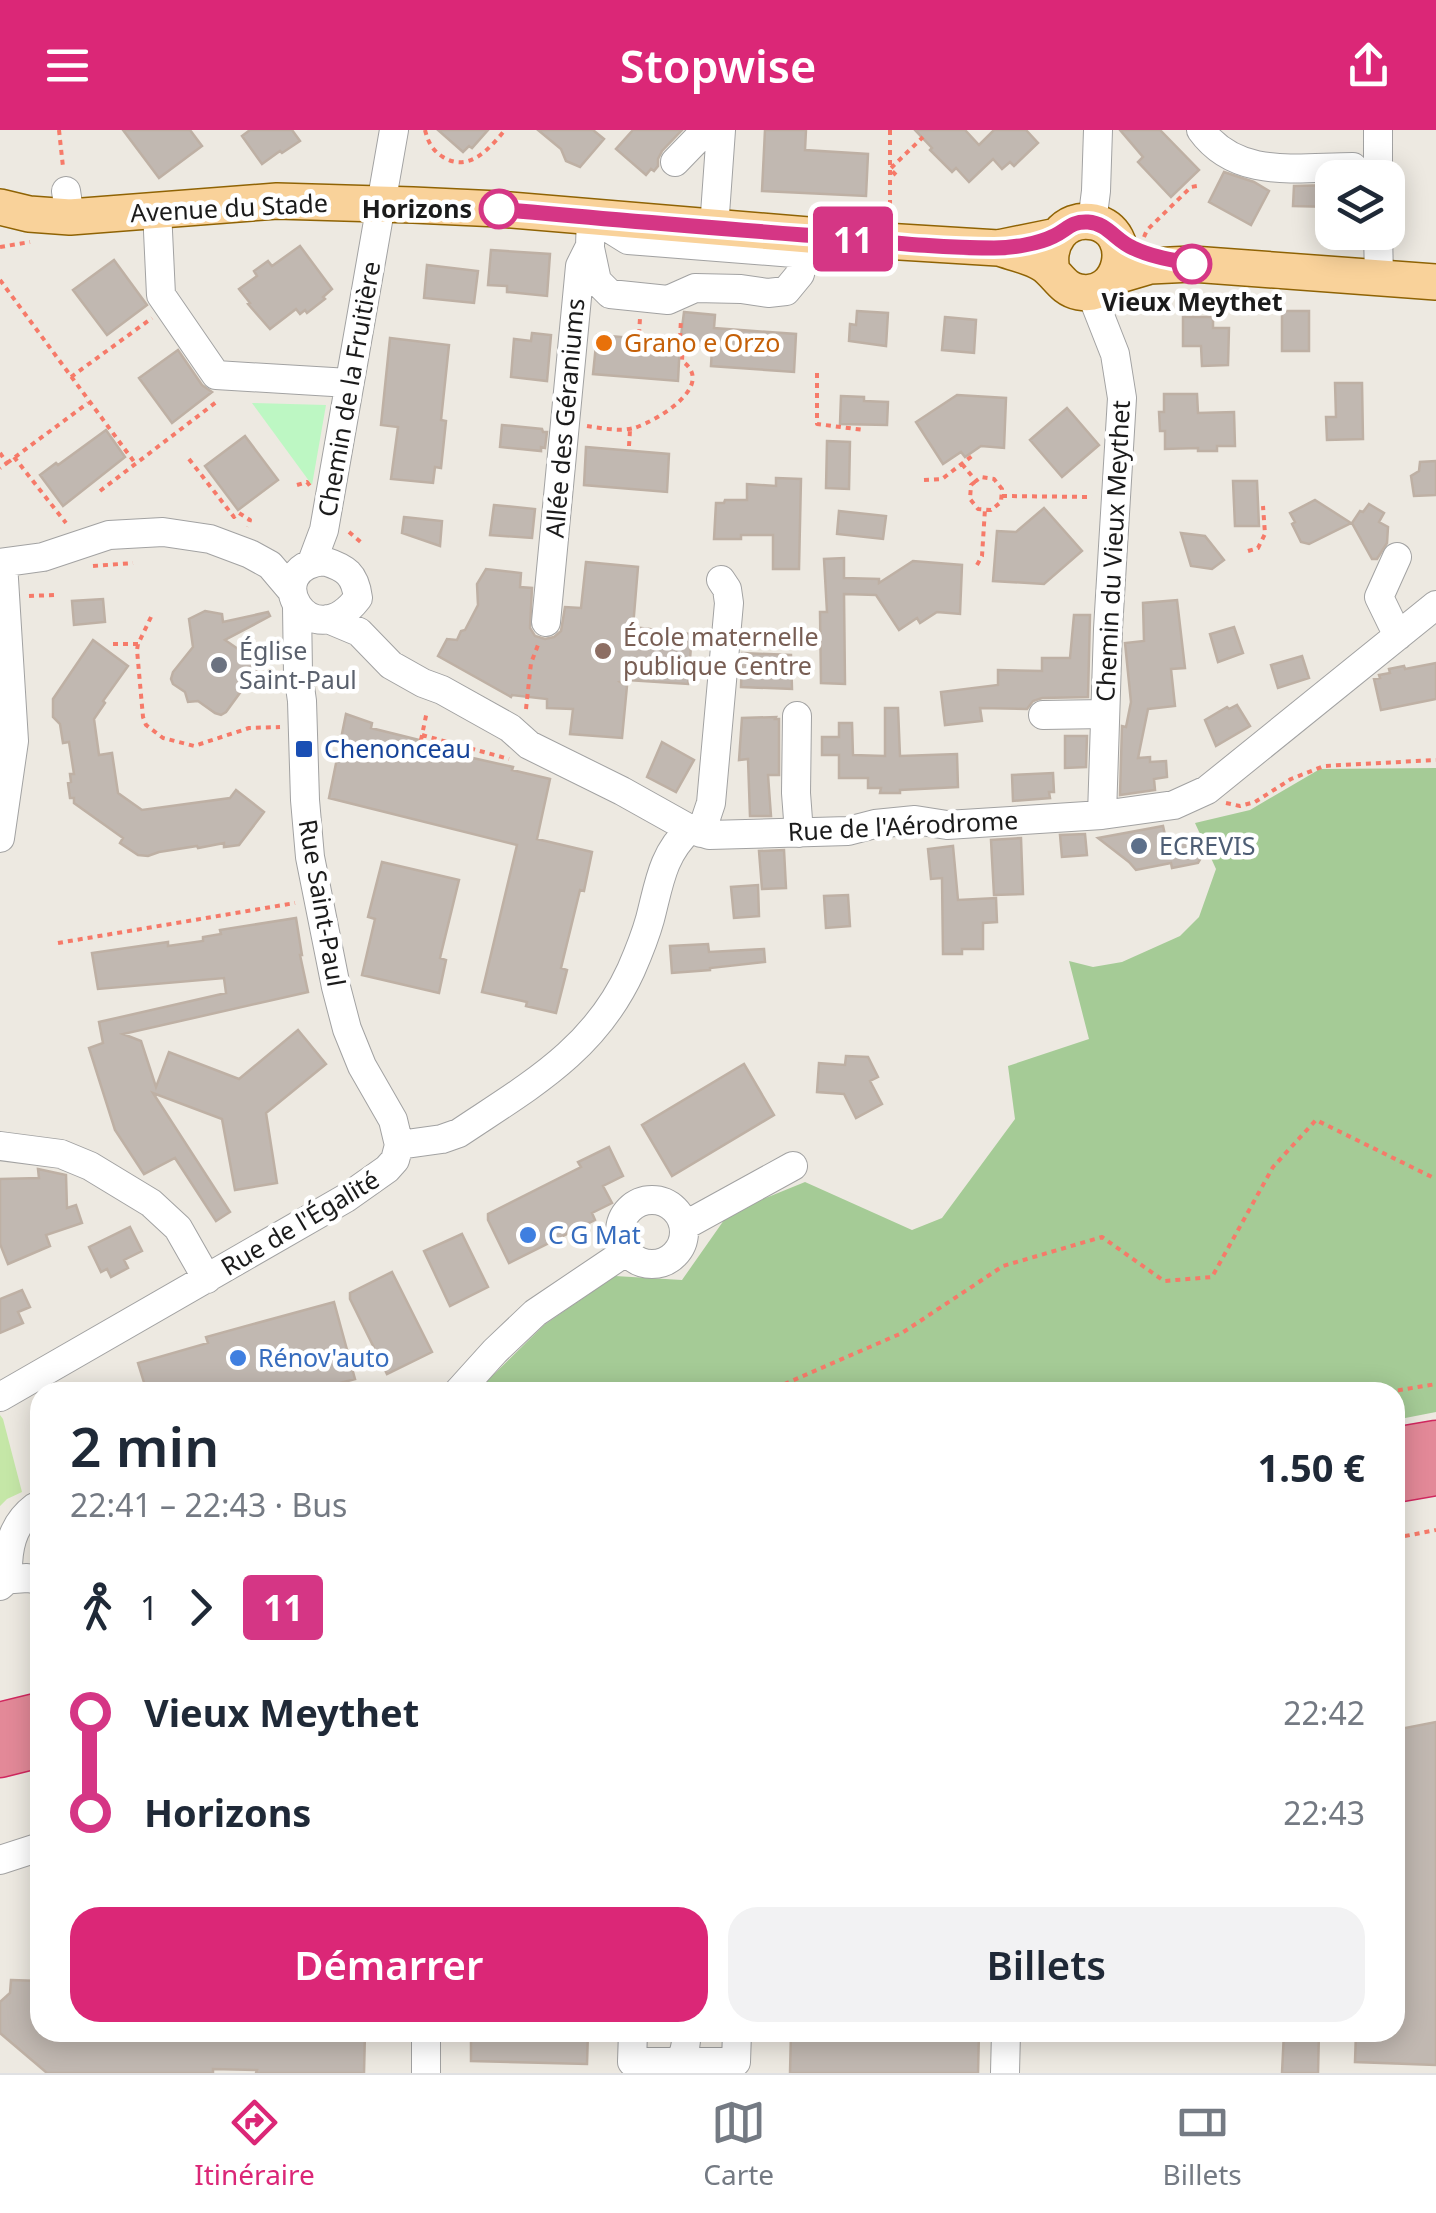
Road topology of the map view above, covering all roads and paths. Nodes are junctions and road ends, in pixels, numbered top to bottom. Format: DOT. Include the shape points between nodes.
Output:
graph roads {
  1 [pos="59,130"];
  2 [pos="394,130"];
  3 [pos="425,130"];
  4 [pos="505,130"];
  5 [pos="706,130"];
  6 [pos="721,130"];
  7 [pos="890,130"];
  8 [pos="1098,130"];
  9 [pos="1201,130"];
  10 [pos="1378,130"];
  11 [pos="922,138"];
  12 [pos="1369,160"];
  13 [pos="675,162"];
  14 [pos="890,168"];
  15 [pos="1315,170"];
  16 [pos="896,175"];
  17 [pos="1196,186"];
  18 [pos="68,204"];
  19 [pos="380,204"];
  20 [pos="0,207"];
  21 [pos="157,210"];
  22 [pos="714,228"];
  23 [pos="591,232"];
  24 [pos="1057,236"];
  25 [pos="890,242"];
  26 [pos="808,244"];
  27 [pos="998,248"];
  28 [pos="1378,250"];
  29 [pos="1110,256"];
  30 [pos="1052,271"];
  31 [pos="1378,278"];
  32 [pos="0,280"];
  33 [pos="1436,282"];
  34 [pos="170,309"];
  35 [pos="683,342"];
  36 [pos="817,373"];
  37 [pos="71,377"];
  38 [pos="349,383"];
  39 [pos="229,393"];
  40 [pos="89,402"];
  41 [pos="565,425"];
  42 [pos="630,430"];
  43 [pos="864,430"];
  44 [pos="629,446"];
  45 [pos="0,453"];
  46 [pos="972,456"];
  47 [pos="14,458"];
  48 [pos="189,459"];
  49 [pos="7,463"];
  50 [pos="136,463"];
  51 [pos="962,464"];
  52 [pos="0,468"];
  53 [pos="924,480"];
  54 [pos="976,481"];
  55 [pos="100,491"];
  56 [pos="1002,496"];
  57 [pos="1116,498"];
  58 [pos="1263,506"];
  59 [pos="985,510"];
  60 [pos="250,520"];
  61 [pos="332,530"];
  62 [pos="81,543"];
  63 [pos="364,545"];
  64 [pos="1248,550"];
  65 [pos="1397,557"];
  66 [pos="2,563"];
  67 [pos="978,564"];
  68 [pos="346,569"];
  69 [pos="721,580"];
  70 [pos="301,582"];
  71 [pos="358,598"];
  72 [pos="1436,605"];
  73 [pos="151,617"];
  74 [pos="325,620"];
  75 [pos="546,622"];
  76 [pos="359,632"];
  77 [pos="1398,636"];
  78 [pos="113,644"];
  79 [pos="138,644"];
  80 [pos="299,648"];
  81 [pos="433,687"];
  82 [pos="1105,714"];
  83 [pos="1043,715"];
  84 [pos="796,716"];
  85 [pos="304,726"];
  86 [pos="517,734"];
  87 [pos="7,742"];
  88 [pos="458,745"];
  89 [pos="455,756"];
  90 [pos="1436,760"];
  91 [pos="522,763"];
  92 [pos="1208,790"];
  93 [pos="1102,815"];
  94 [pos="696,831"];
  95 [pos="799,833"];
  96 [pos="0,838"];
  97 [pos="318,899"];
  98 [pos="58,943"];
  99 [pos="399,1145"];
  100 [pos="0,1146"];
  101 [pos="794,1166"];
  102 [pos="1436,1180"];
  103 [pos="684,1226"];
  104 [pos="627,1251"];
  105 [pos="207,1279"];
  106 [pos="467,1382"];
  107 [pos="786,1382"];
  108 [pos="1436,1384"];
  109 [pos="1405,1389"];
  110 [pos="0,1398"];
  111 [pos="1436,1442"];
  112 [pos="1405,1448"];
  113 [pos="1436,1474"];
  114 [pos="1405,1480"];
  115 [pos="30,1508"];
  116 [pos="30,1512"];
  117 [pos="0,1526"];
  118 [pos="1436,1530"];
  119 [pos="1405,1536"];
  120 [pos="30,1582"];
  121 [pos="2,1586"];
  122 [pos="30,1593"];
  123 [pos="30,1716"];
  124 [pos="0,1724"];
  125 [pos="30,1748"];
  126 [pos="0,1756"];
  127 [pos="30,1850"];
  128 [pos="0,1860"];
  129 [pos="426,2042"];
  130 [pos="686,2042"];
  131 [pos="737,2042"];
  132 [pos="1006,2042"];
  133 [pos="632,2067"];
  134 [pos="674,2067"];
  135 [pos="426,2073"];
  136 [pos="1005,2073"];
  1 -- 18 [label="path"];
  2 -- 19 [label="street, Chemin de la Fruitière"];
  3 -- 4 [label="path" via="438,153 463,163"];
  5 -- 13 [label="street"];
  6 -- 22 [label="street"];
  7 -- 14 [label="path"];
  8 -- 29 [label="street, Chemin du Vieux Meythet" via="1096,191"];
  9 -- 15 [label="street" via="1217,148 1250,166"];
  10 -- 12 [label="street"];
  11 -- 14 [label="path"];
  14 -- 16 [label="path"];
  14 -- 25 [label="path"];
  17 -- 29 [label="path"];
  18 -- 20 [label="main road, Avenue du Stade" via="28,214"];
  18 -- 21 [label="main road, Avenue du Stade"];
  19 -- 21 [label="main road, Avenue du Stade"];
  19 -- 23 [label="main road, Avenue du Stade" via="499,209"];
  19 -- 38 [label="street, Chemin de la Fruitière"];
  21 -- 34 [label="street" via="160,293"];
  22 -- 23 [label="main road, Avenue du Stade"];
  22 -- 26 [label="main road, Avenue du Stade"];
  23 -- 26 [label="street" via="628,240"];
  23 -- 26 [label="street" via="597,281 610,294 668,300 695,288 786,291 800,274"];
  23 -- 41 [label="street, Allée des Géraniums" via="580,266"];
  24 -- 27 [label="main road, Avenue du Stade"];
  24 -- 29 [label="main road" via="1078,222"];
  24 -- 30 [label="main road"];
  25 -- 26 [label="main road, Avenue du Stade"];
  25 -- 27 [label="main road, Avenue du Stade"];
  27 -- 30 [label="main road, Avenue du Stade"];
  28 -- 31 [label="street"];
  29 -- 30 [label="main road" via="1079,292"];
  29 -- 31 [label="main road"];
  29 -- 57 [label="street, Chemin du Vieux Meythet" via="1112,346 1122,384"];
  31 -- 33 [label="main road"];
  32 -- 37 [label="path"];
  34 -- 37 [label="path"];
  34 -- 38 [label="street" via="216,374"];
  35 -- 42 [label="path" via="691,389 654,420"];
  36 -- 43 [label="path" via="817,424"];
  37 -- 40 [label="path"];
  38 -- 61 [label="street, Chemin de la Fruitière"];
  39 -- 50 [label="path"];
  40 -- 47 [label="path"];
  40 -- 50 [label="path"];
  41 -- 42 [label="path"];
  41 -- 75 [label="street, Allée des Géraniums" via="550,475"];
  42 -- 44 [label="path"];
  45 -- 49 [label="path"];
  46 -- 51 [label="path"];
  47 -- 49 [label="path"];
  47 -- 62 [label="path"];
  48 -- 60 [label="path" via="234,517 240,512"];
  49 -- 52 [label="path"];
  50 -- 55 [label="path"];
  51 -- 53 [label="path" via="942,479"];
  51 -- 54 [label="path"];
  54 -- 56 [label="path" via="994,479"];
  54 -- 59 [label="path" via="970,499"];
  56 -- 57 [label="path"];
  56 -- 59 [label="path"];
  57 -- 82 [label="street, Chemin du Vieux Meythet"];
  58 -- 64 [label="path" via="1265,534 1258,548"];
  59 -- 67 [label="path"];
  61 -- 63 [label="path" via="351,533"];
  61 -- 68 [label="street, Chemin de la Fruitière" via="334,551"];
  61 -- 70 [label="street, Chemin de la Fruitière"];
  62 -- 66 [label="street, Rue de l'Aérodrome"];
  62 -- 70 [label="street, Rue de l'Aérodrome" via="125,533 210,539"];
  65 -- 77 [label="street" via="1379,597"];
  66 -- 87 [label="street"];
  68 -- 70 [label="street" via="324,560"];
  68 -- 71 [label="street"];
  69 -- 94 [label="street" via="729,602 711,804"];
  70 -- 74 [label="street, Rue de l'Aérodrome" via="313,619"];
  70 -- 80 [label="street, Rue Saint-Paul"];
  71 -- 74 [label="street"];
  71 -- 76 [label="street"];
  72 -- 77 [label="street, Rue de l'Aérodrome"];
  73 -- 79 [label="path"];
  74 -- 76 [label="street, Rue de l'Aérodrome"];
  74 -- 80 [label="street"];
  75 -- 86 [label="path"];
  76 -- 81 [label="street, Rue de l'Aérodrome" via="386,662"];
  77 -- 92 [label="street, Rue de l'Aérodrome" via="1276,724"];
  78 -- 79 [label="path"];
  79 -- 85 [label="path" via="142,717 163,738 194,746 250,728"];
  80 -- 85 [label="street, Rue Saint-Paul"];
  81 -- 86 [label="street, Rue de l'Aérodrome"];
  81 -- 88 [label="path" via="422,737"];
  82 -- 83 [label="street"];
  82 -- 93 [label="street, Chemin du Vieux Meythet"];
  84 -- 95 [label="street"];
  85 -- 97 [label="street, Rue Saint-Paul"];
  86 -- 94 [label="street, Rue de l'Aérodrome"];
  87 -- 96 [label="street"];
  88 -- 89 [label="path"];
  88 -- 91 [label="path"];
  90 -- 92 [label="path" via="1324,766 1240,806"];
  92 -- 93 [label="street, Rue de l'Aérodrome" via="1174,805"];
  93 -- 95 [label="street, Rue de l'Aérodrome" via="948,825 915,820"];
  94 -- 95 [label="street, Rue de l'Aérodrome"];
  94 -- 99 [label="street, Rue de l'Égalité" via="667,856 632,969 586,1038 553,1070 458,1133"];
  97 -- 98 [label="path"];
  97 -- 99 [label="street, Rue Saint-Paul" via="354,1050 393,1120"];
  99 -- 105 [label="street, Rue de l'Égalité" via="378,1178"];
  100 -- 105 [label="street" via="61,1154 151,1203 178,1228"];
  101 -- 103 [label="street"];
  102 -- 107 [label="path" via="1316,1120 1273,1166 1212,1278 1164,1280 1102,1237 1003,1266 902,1334"];
  103 -- 104 [label="street" via="681,1246 666,1261 645,1263"];
  103 -- 104 [label="street" via="666,1202 639,1202 622,1223"];
  104 -- 106 [label="street" via="535,1313"];
  105 -- 110 [label="street, Rue de l'Égalité"];
  108 -- 109 [label="path"];
  111 -- 112 [label="highway"];
  113 -- 114 [label="highway"];
  115 -- 117 [label="street"];
  116 -- 121 [label="street" via="9,1544"];
  118 -- 119 [label="path"];
  120 -- 121 [label="street"];
  121 -- 122 [label="street"];
  123 -- 124 [label="highway"];
  125 -- 126 [label="highway"];
  127 -- 128 [label="street"];
  129 -- 135 [label="street"];
  130 -- 134 [label="street"];
  131 -- 134 [label="street" via="736,2062"];
  132 -- 136 [label="street"];
  133 -- 134 [label="street"];
}
